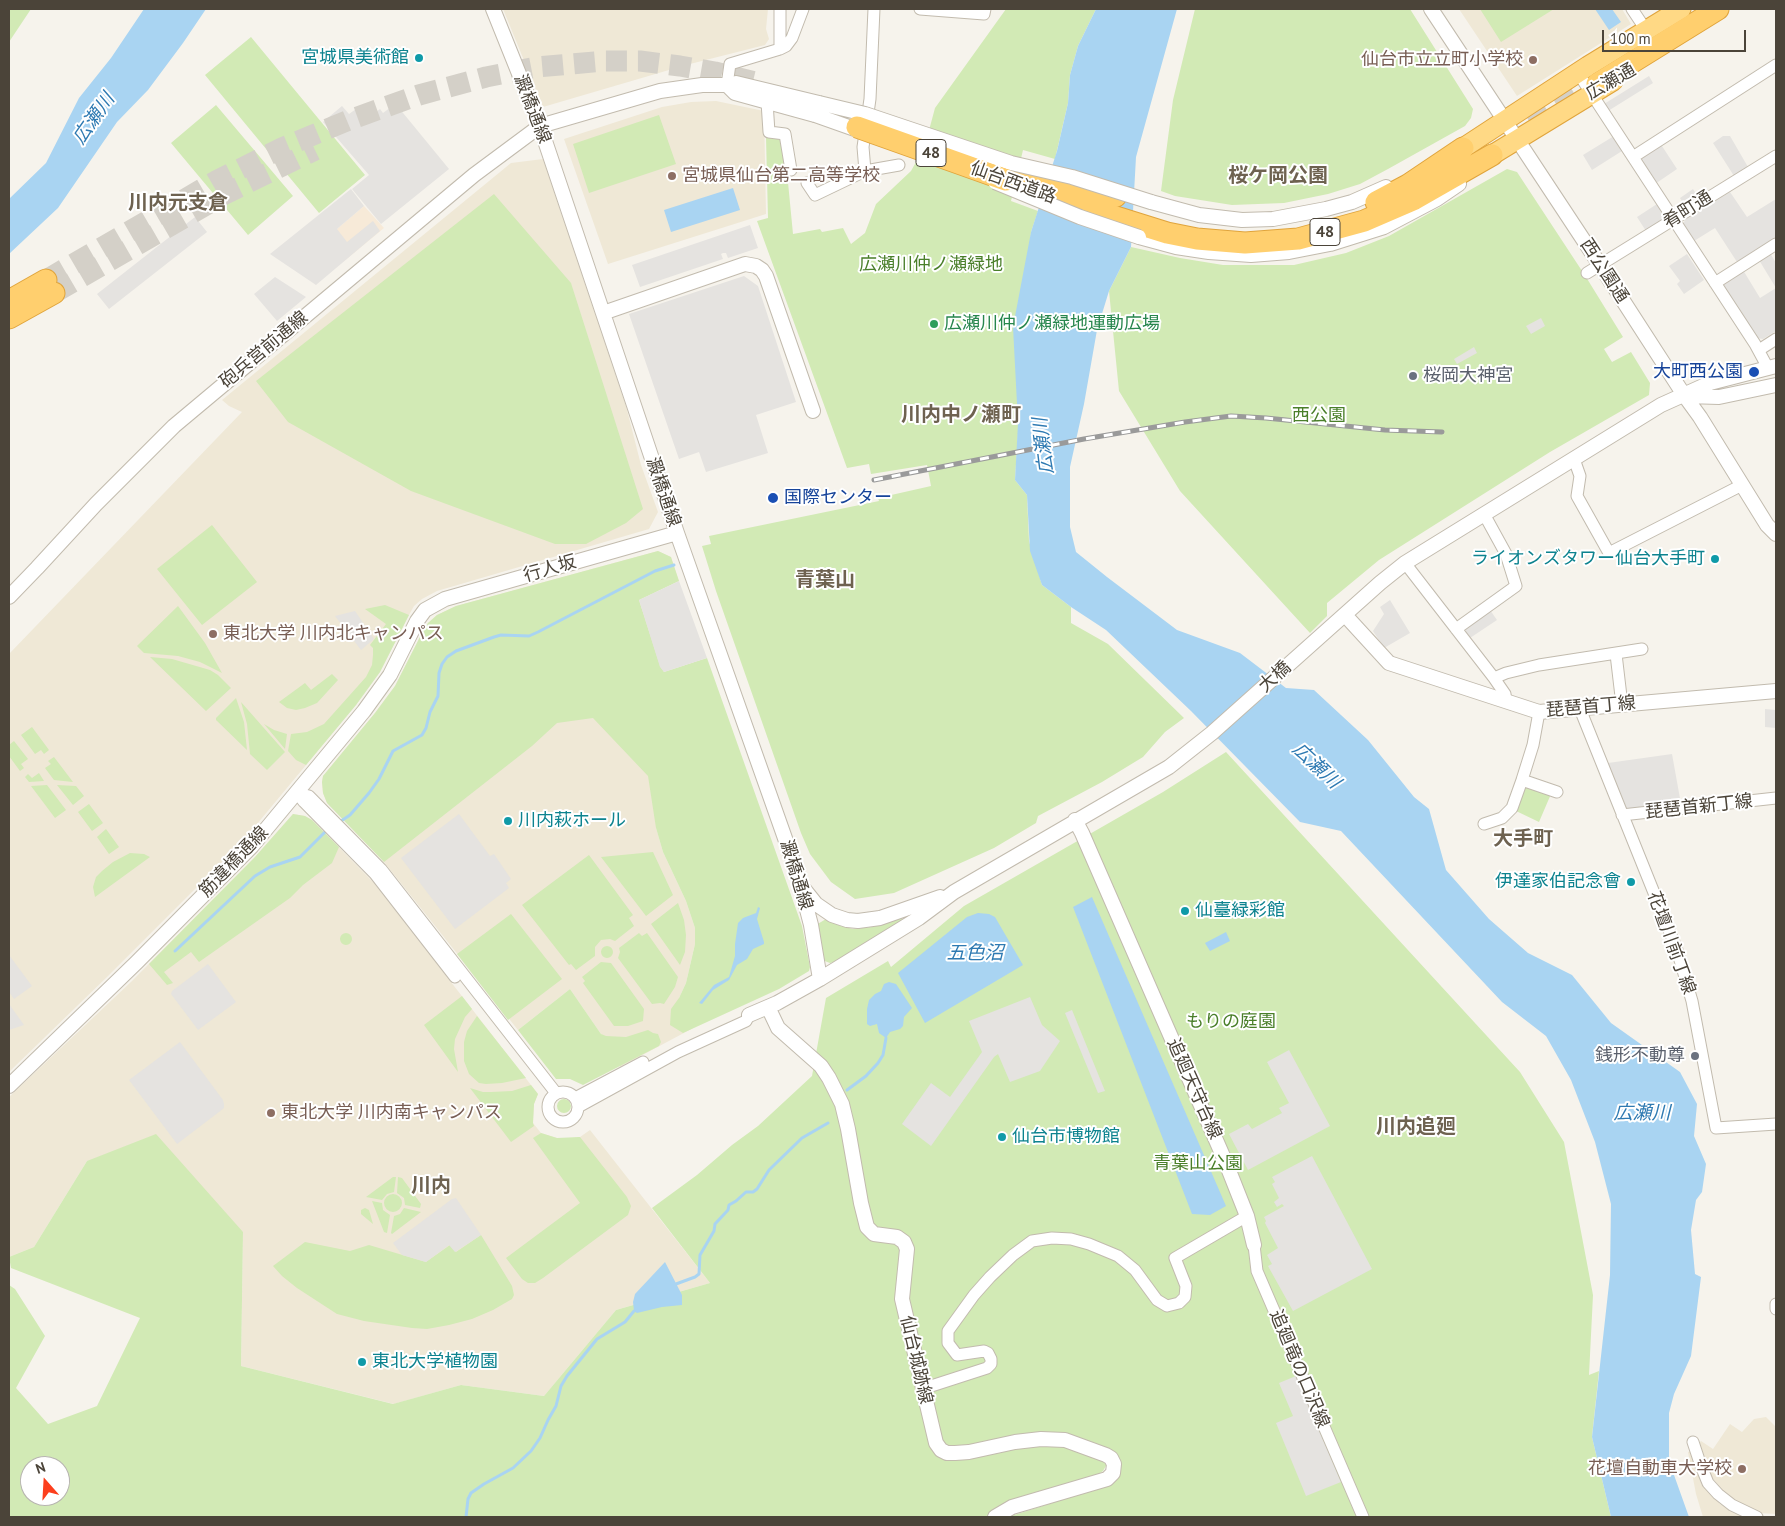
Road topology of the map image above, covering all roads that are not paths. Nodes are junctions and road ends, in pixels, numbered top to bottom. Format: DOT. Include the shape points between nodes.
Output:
graph roads {
  1 [pos="493,9"];
  2 [pos="780,9"];
  3 [pos="803,9"];
  4 [pos="874,9"];
  5 [pos="920,9"];
  6 [pos="985,9"];
  7 [pos="1431,9"];
  8 [pos="1632,9"];
  9 [pos="1681,9"];
  10 [pos="1702,9"];
  11 [pos="1718,9"];
  12 [pos="1731,9"];
  13 [pos="1646,30"];
  14 [pos="780,49"];
  15 [pos="1776,65"];
  16 [pos="1590,82"];
  17 [pos="727,85"];
  18 [pos="767,102"];
  19 [pos="817,109"];
  20 [pos="863,114"];
  21 [pos="1504,120"];
  22 [pos="540,126"];
  23 [pos="1516,138"];
  24 [pos="1463,148"];
  25 [pos="1492,155"];
  26 [pos="1776,156"];
  27 [pos="1633,157"];
  28 [pos="899,164"];
  29 [pos="790,170"];
  30 [pos="865,171"];
  31 [pos="808,183"];
  32 [pos="1042,186"];
  33 [pos="1145,219"];
  34 [pos="1674,220"];
  35 [pos="1776,244"];
  36 [pos="1600,265"];
  37 [pos="1587,273"];
  38 [pos="1715,283"];
  39 [pos="9,301"];
  40 [pos="602,313"];
  41 [pos="9,318"];
  42 [pos="1776,339"];
  43 [pos="1759,350"];
  44 [pos="1772,367"];
  45 [pos="1776,385"];
  46 [pos="1684,395"];
  47 [pos="813,412"];
  48 [pos="1574,460"];
  49 [pos="1742,484"];
  50 [pos="1484,514"];
  51 [pos="677,532"];
  52 [pos="1776,534"];
  53 [pos="1405,563"];
  54 [pos="9,597"];
  55 [pos="425,610"];
  56 [pos="1342,618"];
  57 [pos="1456,629"];
  58 [pos="1642,649"];
  59 [pos="1616,654"];
  60 [pos="1494,678"];
  61 [pos="1776,691"];
  62 [pos="1506,701"];
  63 [pos="1622,705"];
  64 [pos="1580,709"];
  65 [pos="1539,712"];
  66 [pos="1522,780"];
  67 [pos="1557,792"];
  68 [pos="297,793"];
  69 [pos="1776,798"];
  70 [pos="1622,815"];
  71 [pos="1075,820"];
  72 [pos="1484,824"];
  73 [pos="798,875"];
  74 [pos="954,892"];
  75 [pos="820,979"];
  76 [pos="768,1007"];
  77 [pos="749,1015"];
  78 [pos="9,1086"];
  79 [pos="553,1096"];
  80 [pos="577,1102"];
  81 [pos="1776,1124"];
  82 [pos="1247,1216"];
  83 [pos="1254,1245"];
  84 [pos="1776,1304"];
  85 [pos="1776,1308"];
  86 [pos="922,1389"];
  87 [pos="1693,1442"];
  88 [pos="995,1517"];
  89 [pos="1363,1517"];
  90 [pos="1757,1517"];
  1 -- 22 [label="street, 澱橋通線"];
  2 -- 14 [label="street"];
  3 -- 14 [label="street" via="792,38"];
  4 -- 20 [label="street"];
  5 -- 6 [label="street" via="984,14"];
  7 -- 21 [label="street, 西公園通"];
  8 -- 13 [label="street"];
  9 -- 13 [label="highway, 広瀬通 / 48"];
  10 -- 16 [label="highway, 48"];
  11 -- 16 [label="highway, 48"];
  12 -- 16 [label="highway, 広瀬通 / 48" via="1659,54"];
  13 -- 16 [label="highway, 広瀬通 / 48"];
  14 -- 17 [label="street" via="730,64"];
  15 -- 27 [label="street"];
  16 -- 21 [label="highway, 広瀬通 / 48"];
  16 -- 23 [label="highway, 広瀬通 / 48"];
  16 -- 27 [label="street"];
  17 -- 18 [label="street" via="735,93"];
  17 -- 19 [label="street" via="736,83"];
  17 -- 22 [label="street" via="660,91"];
  18 -- 19 [label="street"];
  18 -- 29 [label="street" via="769,132 786,134"];
  19 -- 33 [label="street, bridge" via="865,114 1011,163 1072,177"];
  19 -- 33 [label="street, bridge" via="1080,217"];
  20 -- 30 [label="street"];
  20 -- 32 [label="highway, 仙台西道路 / 48, bridge"];
  21 -- 23 [label="street, 西公園通"];
  21 -- 24 [label="highway, 48"];
  22 -- 40 [label="street, 澱橋通線"];
  22 -- 54 [label="street, 砲兵営前通線" via="474,176 174,426"];
  23 -- 25 [label="highway, 48"];
  23 -- 36 [label="street, 西公園通"];
  24 -- 33 [label="highway, 48" via="1384,198 1318,223 1246,231"];
  25 -- 33 [label="highway, 48" via="1407,202 1364,221 1298,239 1245,243 1197,239"];
  26 -- 34 [label="street, 肴町通"];
  27 -- 34 [label="street"];
  28 -- 30 [label="street"];
  30 -- 31 [label="street" via="815,195"];
  32 -- 33 [label="highway, 仙台西道路 / 48"];
  32 -- 33 [label="highway, 仙台西道路 / 48, bridge"];
  34 -- 36 [label="street, 肴町通"];
  34 -- 38 [label="street"];
  35 -- 38 [label="street"];
  36 -- 37 [label="street, 肴町通"];
  36 -- 46 [label="street, 西公園通"];
  38 -- 43 [label="street"];
  39 -- 41 [label="highway" via="50,287"];
  40 -- 47 [label="street" via="745,264 756,266 766,276"];
  40 -- 51 [label="street, 澱橋通線"];
  42 -- 43 [label="street"];
  43 -- 44 [label="street"];
  44 -- 46 [label="street, 大橋" via="1710,383"];
  45 -- 46 [label="street" via="1722,396"];
  46 -- 48 [label="street, 大橋" via="1661,405"];
  46 -- 49 [label="street, 西公園通"];
  48 -- 49 [label="street" via="1580,476 1577,496 1609,553"];
  48 -- 50 [label="street, 大橋"];
  49 -- 52 [label="street, 西公園通"];
  50 -- 53 [label="street, 大橋"];
  50 -- 57 [label="street" via="1506,554 1516,586"];
  51 -- 55 [label="street, 行人坂" via="445,599"];
  51 -- 73 [label="street, 澱橋通線"];
  53 -- 56 [label="street, 大橋"];
  53 -- 57 [label="street"];
  55 -- 68 [label="street, 筋違橋通線" via="390,675"];
  56 -- 62 [label="street, 琵琶首丁線" via="1389,663"];
  56 -- 71 [label="street, 大橋" via="1169,767"];
  57 -- 60 [label="street"];
  58 -- 59 [label="street"];
  59 -- 60 [label="street" via="1539,666"];
  59 -- 63 [label="street"];
  60 -- 62 [label="street"];
  61 -- 63 [label="street, 琵琶首丁線"];
  62 -- 65 [label="street, 琵琶首丁線"];
  63 -- 64 [label="street, 琵琶首丁線"];
  64 -- 65 [label="street, 琵琶首丁線"];
  64 -- 70 [label="street, 花壇川前丁線"];
  65 -- 66 [label="street"];
  66 -- 67 [label="street"];
  66 -- 72 [label="street" via="1512,808 1502,818"];
  68 -- 78 [label="street, 筋違橋通線" via="252,846"];
  68 -- 79 [label="street" via="374,874"];
  69 -- 70 [label="street, 琵琶首新丁線"];
  70 -- 81 [label="street, 花壇川前丁線" via="1677,950 1692,1001 1716,1128"];
  71 -- 74 [label="street, 大橋"];
  71 -- 82 [label="street, 追廻天守台線"];
  73 -- 74 [label="street" via="804,890 816,904 847,920 880,918"];
  73 -- 75 [label="street, 澱橋通線"];
  74 -- 75 [label="street" via="919,918"];
  75 -- 76 [label="street"];
  76 -- 77 [label="street"];
  76 -- 86 [label="street, 仙台城跡線" via="778,1028 821,1066 842,1104 867,1227 874,1234 897,1237 907,1249 902,1299"];
  77 -- 80 [label="street" via="746,1021"];
  79 -- 80 [label="street" via="565,1092"];
  79 -- 80 [label="street" via="548,1112 559,1122 573,1118"];
  82 -- 83 [label="street, 追廻竜の口沢線"];
  82 -- 86 [label="street" via="1175,1258 1186,1286 1185,1297 1179,1303 1166,1306 1157,1300 1135,1270 1118,1256 1071,1240 1032,1241 990,1277 948,1331 948,1343 957,1355 984,1351 992,1359 991,1364"];
  83 -- 89 [label="street, 追廻竜の口沢線" via="1257,1270"];
  84 -- 85 [label="street"];
  86 -- 88 [label="street, 仙台城跡線" via="936,1443 948,1453 1041,1439 1065,1440 1100,1452 1111,1458 1114,1464 1113,1473 1107,1479 1012,1507"];
  87 -- 90 [label="street" via="1708,1483 1732,1505"];
}
